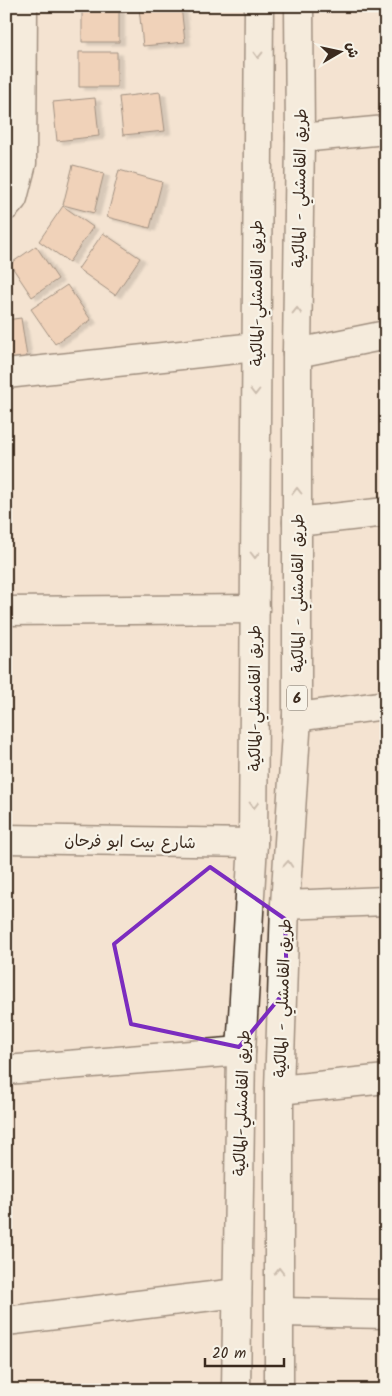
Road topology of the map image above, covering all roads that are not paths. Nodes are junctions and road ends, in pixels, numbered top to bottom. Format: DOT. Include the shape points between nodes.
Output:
graph roads {
  1 [pos="23,6"];
  2 [pos="259,6"];
  3 [pos="299,6"];
  4 [pos="386,130"];
  5 [pos="300,138"];
  6 [pos="6,206"];
  7 [pos="386,335"];
  8 [pos="255,347"];
  9 [pos="297,353"];
  10 [pos="6,374"];
  11 [pos="386,512"];
  12 [pos="297,522"];
  13 [pos="255,609"];
  14 [pos="6,611"];
  15 [pos="386,705"];
  16 [pos="297,717"];
  17 [pos="6,839"];
  18 [pos="253,843"];
  19 [pos="386,901"];
  20 [pos="285,905"];
  21 [pos="241,1051"];
  22 [pos="6,1070"];
  23 [pos="386,1079"];
  24 [pos="279,1090"];
  25 [pos="237,1293"];
  26 [pos="280,1312"];
  27 [pos="386,1314"];
  28 [pos="6,1321"];
  29 [pos="236,1390"];
  30 [pos="279,1390"];
  1 -- 6 [label="main road" via="22,164 13,198"];
  2 -- 8 [label="main road, طريق القامشلي-المالكية, one-way"];
  3 -- 5 [label="main road, طريق القامشلي - المالكية / 6"];
  4 -- 5 [label="main road"];
  9 -- 5 [label="main road, طريق القامشلي - المالكية / 6, one-way"];
  7 -- 9 [label="main road"];
  8 -- 10 [label="main road"];
  8 -- 13 [label="main road, طريق القامشلي-المالكية, one-way"];
  12 -- 9 [label="main road, طريق القامشلي - المالكية / 6, one-way"];
  11 -- 12 [label="main road"];
  12 -- 16 [label="main road, طريق القامشلي - المالكية / 6"];
  13 -- 14 [label="main road"];
  13 -- 18 [label="main road, طريق القامشلي-المالكية, one-way"];
  15 -- 16 [label="main road"];
  20 -- 16 [label="main road, طريق القامشلي - المالكية / 6, one-way"];
  17 -- 18 [label="main road, شارع بيت ابو فرحان"];
  18 -- 21 [label="main road, طريق القامشلي-المالكية"];
  19 -- 20 [label="main road"];
  20 -- 24 [label="main road, طريق القامشلي - المالكية / 6"];
  21 -- 22 [label="main road"];
  21 -- 25 [label="main road, طريق القامشلي-المالكية"];
  23 -- 24 [label="main road"];
  26 -- 24 [label="main road, طريق القامشلي - المالكية / 6, one-way"];
  25 -- 28 [label="main road"];
  25 -- 29 [label="main road, طريق القامشلي-المالكية"];
  26 -- 27 [label="main road"];
  26 -- 30 [label="main road, طريق القامشلي - المالكية / 6"];
}
